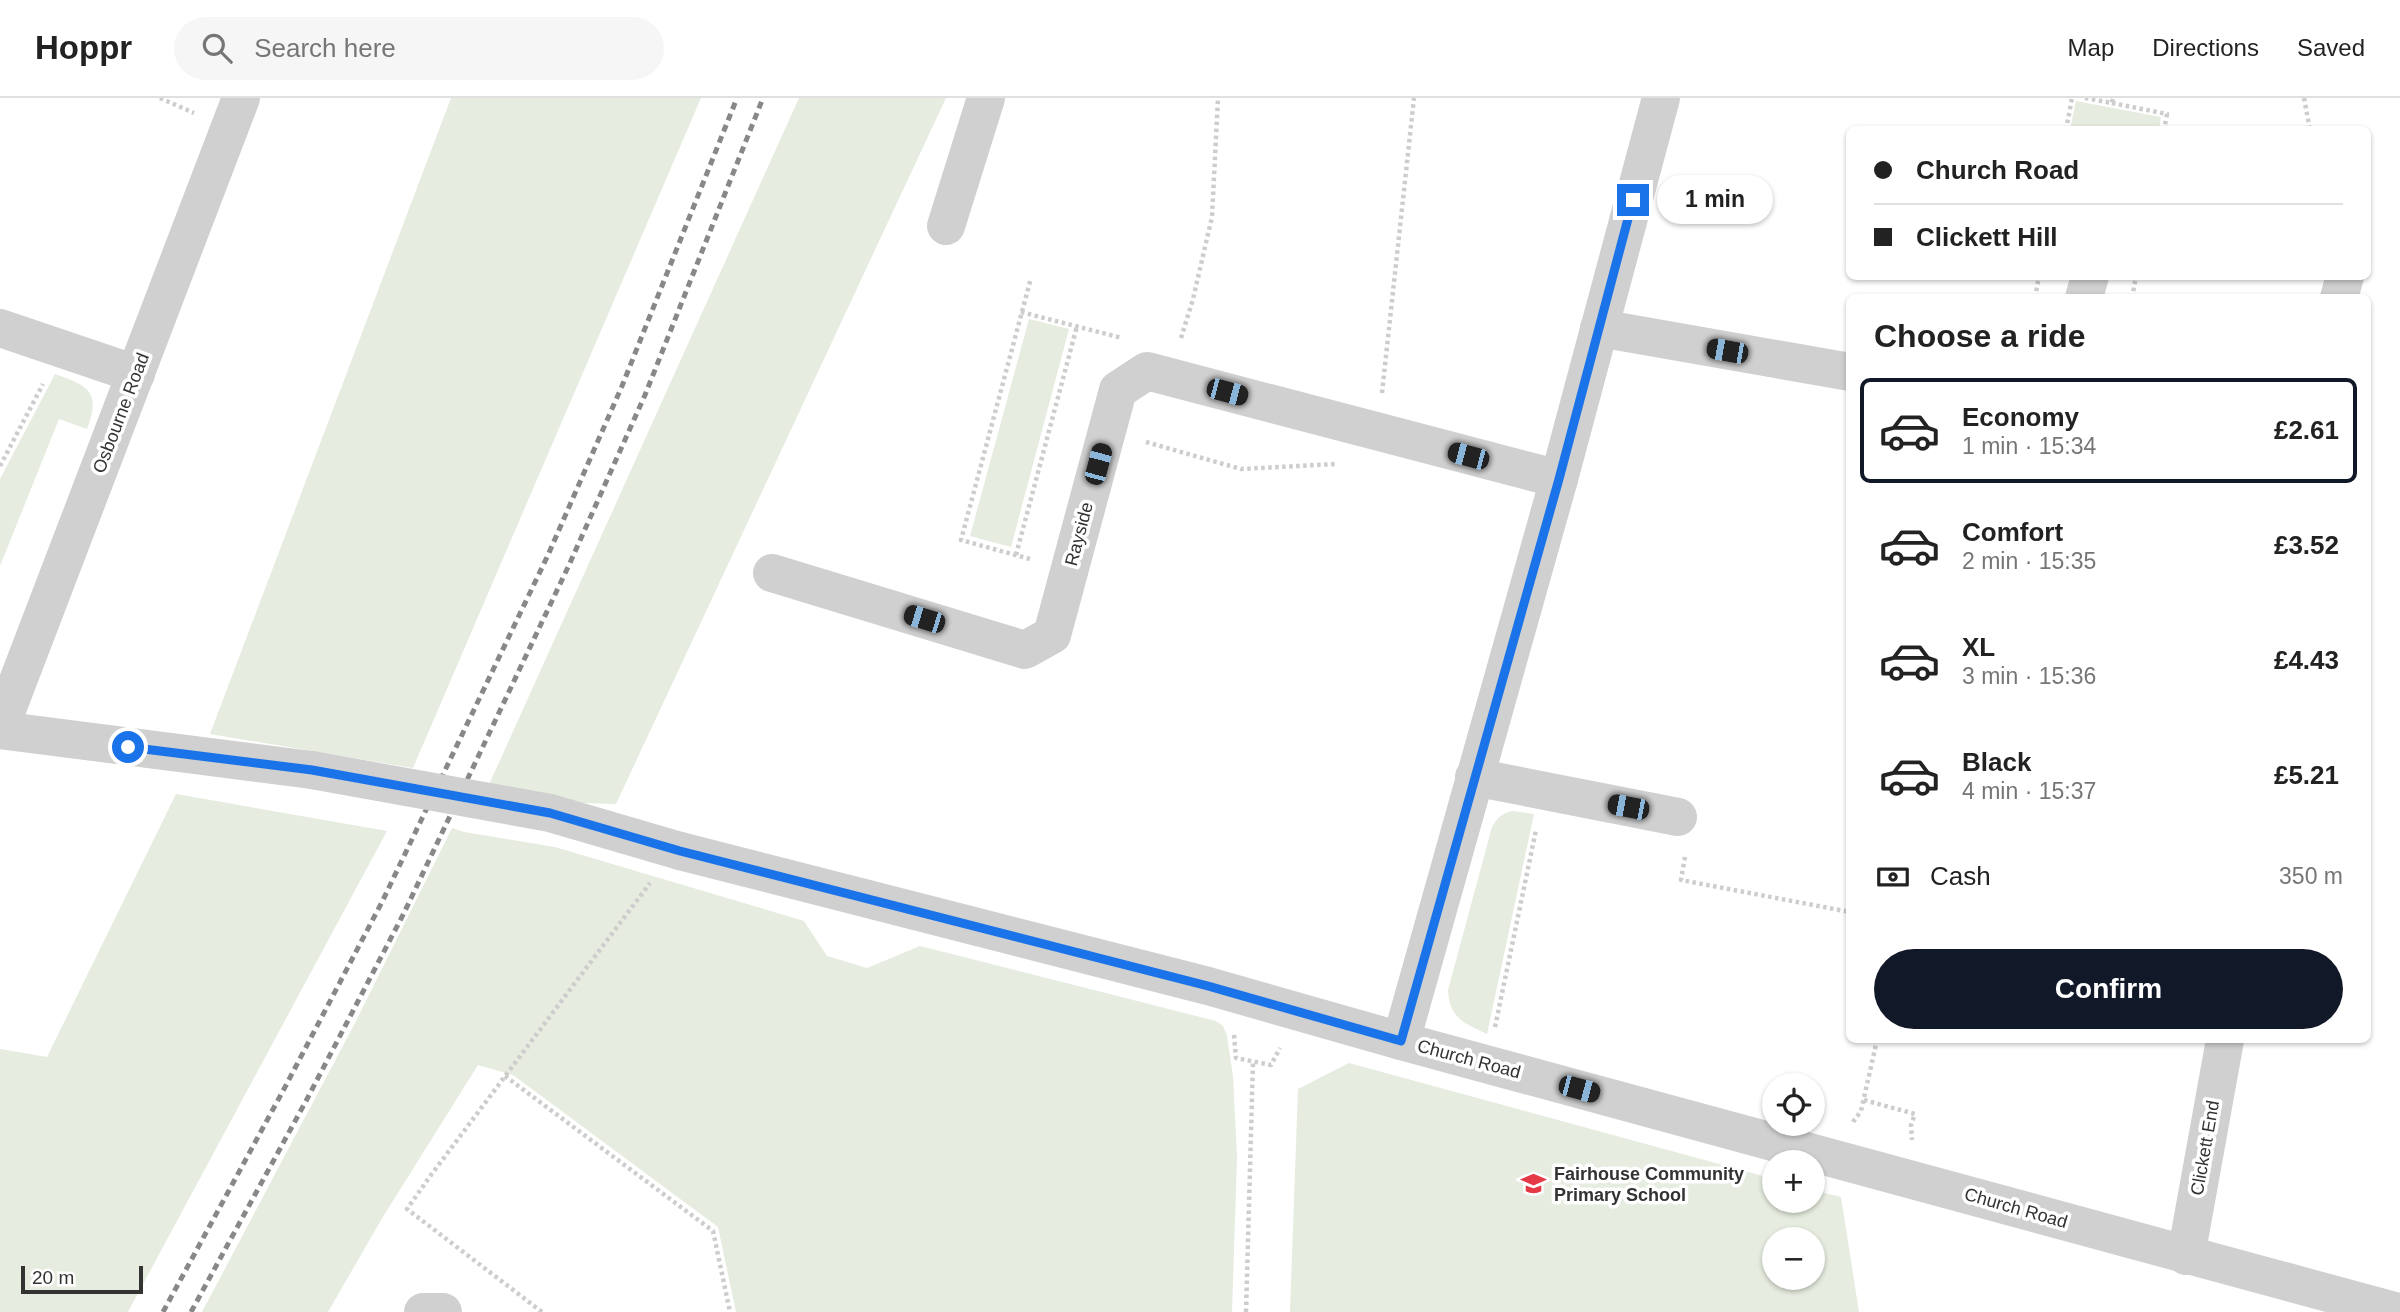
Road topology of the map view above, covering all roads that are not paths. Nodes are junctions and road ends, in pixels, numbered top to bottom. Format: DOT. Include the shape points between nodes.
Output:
graph roads {
  1 [pos="986,98"];
  2 [pos="1661,98"];
  3 [pos="237,99"];
  4 [pos="946,226"];
  5 [pos="0,328"];
  6 [pos="1599,328"];
  7 [pos="1846,371"];
  8 [pos="136,374"];
  9 [pos="1559,479"];
  10 [pos="772,573"];
  11 [pos="0,729"];
  12 [pos="1474,777"];
  13 [pos="1678,817"];
  14 [pos="1401,1041"];
  15 [pos="2224,1043"];
  16 [pos="2186,1256"];
  17 [pos="424,1312"];
  18 [pos="443,1312"];
  19 [pos="2398,1312"];
  1 -- 4 [label="street"];
  2 -- 6 [label="street"];
  3 -- 8 [label="street, Osbourne Road"];
  5 -- 8 [label="street"];
  6 -- 7 [label="street"];
  6 -- 9 [label="street"];
  8 -- 11 [label="street, Osbourne Road"];
  9 -- 10 [label="street, Rayside" via="1147,371 1118,390 1052,635 1025,650"];
  9 -- 12 [label="street"];
  11 -- 14 [label="street, Church Road, bridge" via="312,770 550,813"];
  12 -- 13 [label="street"];
  12 -- 14 [label="street"];
  14 -- 16 [label="street, Church Road"];
  15 -- 16 [label="street, Clickett End"];
  16 -- 19 [label="street, Church Road"];
  17 -- 18 [label="street"];
}
